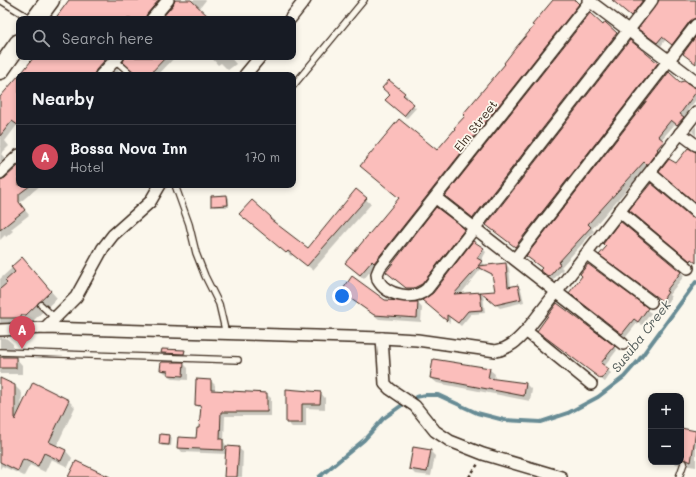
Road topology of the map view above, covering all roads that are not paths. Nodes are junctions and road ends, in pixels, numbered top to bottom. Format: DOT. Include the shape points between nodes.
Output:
graph roads {
  1 [pos="0,0"];
  2 [pos="50,0"];
  3 [pos="168,0"];
  4 [pos="304,0"];
  5 [pos="364,0"];
  6 [pos="589,0"];
  7 [pos="652,0"];
  8 [pos="26,16"];
  9 [pos="38,16"];
  10 [pos="155,16"];
  11 [pos="292,16"];
  12 [pos="696,25"];
  13 [pos="628,31"];
  14 [pos="16,47"];
  15 [pos="115,60"];
  16 [pos="119,60"];
  17 [pos="258,60"];
  18 [pos="668,60"];
  19 [pos="0,70"];
  20 [pos="104,72"];
  21 [pos="129,72"];
  22 [pos="248,72"];
  23 [pos="696,81"];
  24 [pos="296,82"];
  25 [pos="696,113"];
  26 [pos="680,133"];
  27 [pos="696,145"];
  28 [pos="16,157"];
  29 [pos="0,173"];
  30 [pos="650,173"];
  31 [pos="158,188"];
  32 [pos="176,188"];
  33 [pos="436,198"];
  34 [pos="619,211"];
  35 [pos="696,212"];
  36 [pos="475,228"];
  37 [pos="587,254"];
  38 [pos="515,259"];
  39 [pos="688,268"];
  40 [pos="556,292"];
  41 [pos="651,302"];
  42 [pos="41,304"];
  43 [pos="55,318"];
  44 [pos="45,328"];
  45 [pos="0,330"];
  46 [pos="526,331"];
  47 [pos="226,334"];
  48 [pos="382,338"];
  49 [pos="623,344"];
  50 [pos="0,352"];
  51 [pos="238,360"];
  52 [pos="591,384"];
  53 [pos="683,465"];
  54 [pos="561,477"];
  55 [pos="679,477"];
  1 -- 8 [label="lane"];
  2 -- 9 [label="highway"];
  3 -- 10 [label="street"];
  4 -- 11 [label="street"];
  5 -- 24 [label="lane"];
  6 -- 13 [label="street"];
  6 -- 33 [label="street, Elm Street"];
  7 -- 13 [label="street"];
  12 -- 18 [label="street"];
  13 -- 18 [label="street"];
  13 -- 36 [label="street"];
  14 -- 19 [label="highway"];
  15 -- 20 [label="street"];
  16 -- 21 [label="lane"];
  17 -- 22 [label="street"];
  18 -- 23 [label="street"];
  18 -- 38 [label="street"];
  25 -- 26 [label="street"];
  26 -- 27 [label="street"];
  26 -- 30 [label="street"];
  28 -- 29 [label="street"];
  30 -- 34 [label="street"];
  30 -- 35 [label="street"];
  31 -- 43 [label="street" via="150,202 113,235 76,297"];
  32 -- 47 [label="lane" via="196,253 219,304"];
  33 -- 36 [label="street"];
  33 -- 36 [label="street, Elm Street" via="380,267 378,280 391,292 422,294"];
  34 -- 37 [label="street"];
  34 -- 39 [label="street"];
  36 -- 38 [label="street"];
  37 -- 40 [label="street"];
  37 -- 41 [label="street"];
  38 -- 40 [label="street"];
  40 -- 46 [label="street"];
  40 -- 49 [label="street"];
  42 -- 43 [label="lane"];
  43 -- 44 [label="street"];
  44 -- 45 [label="street"];
  44 -- 47 [label="street"];
  46 -- 48 [label="street" via="513,345 496,351"];
  46 -- 52 [label="street"];
  47 -- 48 [label="street"];
  48 -- 54 [label="street" via="384,380 390,389 415,406 441,436 483,454"];
  50 -- 51 [label="lane"];
  53 -- 55 [label="lane"];
}
